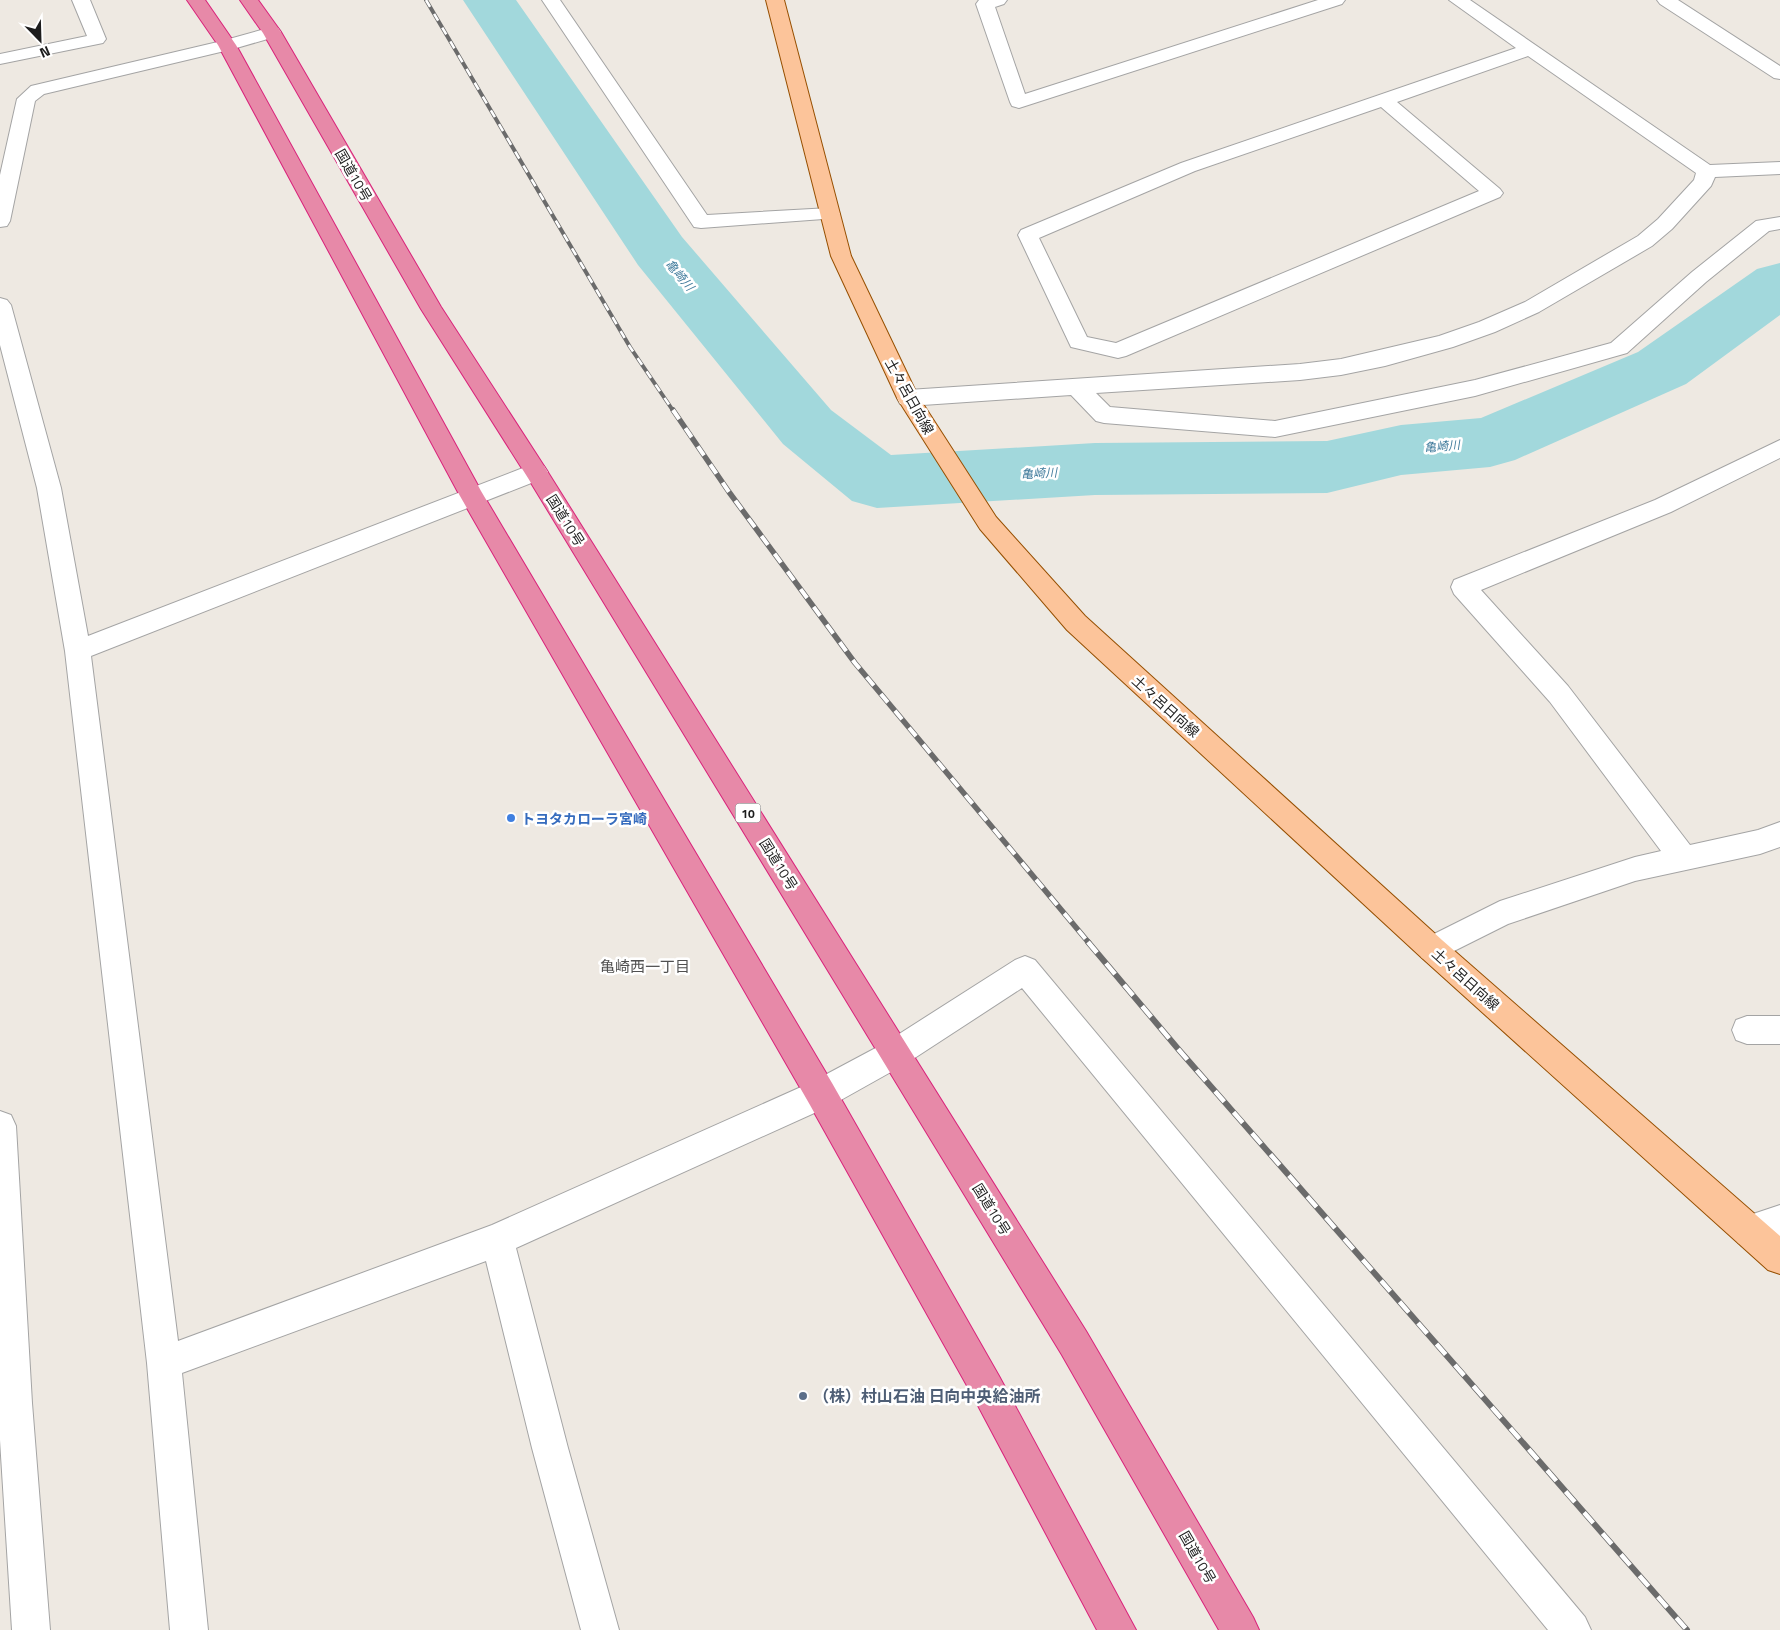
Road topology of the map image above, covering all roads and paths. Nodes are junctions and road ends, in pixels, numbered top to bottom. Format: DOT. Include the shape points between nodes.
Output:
graph roads {
  1 [pos="81,0"];
  2 [pos="196,0"];
  3 [pos="249,0"];
  4 [pos="551,0"];
  5 [pos="775,0"];
  6 [pos="998,0"];
  7 [pos="1336,0"];
  8 [pos="1458,0"];
  9 [pos="1666,0"];
  10 [pos="272,32"];
  11 [pos="227,45"];
  12 [pos="1529,50"];
  13 [pos="0,59"];
  14 [pos="1780,74"];
  15 [pos="1384,100"];
  16 [pos="1780,168"];
  17 [pos="1706,171"];
  18 [pos="830,214"];
  19 [pos="0,221"];
  20 [pos="1780,223"];
  21 [pos="0,304"];
  22 [pos="1077,388"];
  23 [pos="908,398"];
  24 [pos="1780,448"];
  25 [pos="536,472"];
  26 [pos="472,496"];
  27 [pos="78,651"];
  28 [pos="1780,834"];
  29 [pos="1683,858"];
  30 [pos="1432,949"];
  31 [pos="1747,1030"];
  32 [pos="1780,1030"];
  33 [pos="896,1053"];
  34 [pos="822,1094"];
  35 [pos="0,1126"];
  36 [pos="1780,1221"];
  37 [pos="1750,1231"];
  38 [pos="497,1240"];
  39 [pos="1780,1258"];
  40 [pos="164,1363"];
  41 [pos="7,1406"];
  42 [pos="31,1630"];
  43 [pos="189,1630"];
  44 [pos="600,1630"];
  45 [pos="1117,1630"];
  46 [pos="1240,1630"];
  47 [pos="1572,1630"];
  1 -- 13 [label="street" via="97,39"];
  2 -- 11 [label="highway"];
  3 -- 10 [label="highway, 国道10号 / 10"];
  4 -- 18 [label="street" via="701,222"];
  5 -- 18 [label="main road, 土々呂日向線"];
  6 -- 7 [label="street" via="985,4 1019,102"];
  8 -- 12 [label="street"];
  9 -- 14 [label="street"];
  10 -- 11 [label="street"];
  10 -- 25 [label="highway, 国道10号 / 10" via="432,309"];
  11 -- 19 [label="street" via="38,90 26,99"];
  11 -- 26 [label="highway"];
  12 -- 15 [label="street"];
  12 -- 17 [label="street"];
  15 -- 15 [label="street" via="1493,193 1118,351 1079,342 1028,235 1188,167"];
  16 -- 17 [label="street"];
  17 -- 22 [label="street" via="1704,182 1645,241 1532,306 1445,342 1341,367"];
  18 -- 23 [label="main road, 土々呂日向線" via="841,256"];
  20 -- 22 [label="street" via="1763,226 1619,348 1475,388 1275,429 1104,415"];
  21 -- 27 [label="street" via="49,488"];
  22 -- 23 [label="street"];
  23 -- 30 [label="main road, 土々呂日向線" via="988,523 1076,623"];
  24 -- 29 [label="street" via="1662,506 1463,587 1560,694"];
  25 -- 26 [label="street"];
  25 -- 33 [label="highway, 国道10号 / 10"];
  26 -- 27 [label="street"];
  26 -- 34 [label="highway"];
  27 -- 40 [label="street"];
  28 -- 29 [label="street" via="1760,842"];
  29 -- 30 [label="street" via="1636,869 1500,914"];
  30 -- 37 [label="main road, 土々呂日向線"];
  31 -- 32 [label="street"];
  33 -- 34 [label="street"];
  33 -- 46 [label="highway, 国道10号 / 10" via="1074,1343"];
  33 -- 47 [label="street" via="1025,970"];
  34 -- 38 [label="street"];
  34 -- 45 [label="highway" via="987,1388"];
  35 -- 41 [label="street"];
  36 -- 37 [label="street"];
  37 -- 39 [label="main road, 土々呂日向線"];
  38 -- 40 [label="street"];
  38 -- 44 [label="street"];
  40 -- 43 [label="street"];
  41 -- 42 [label="street"];
}
